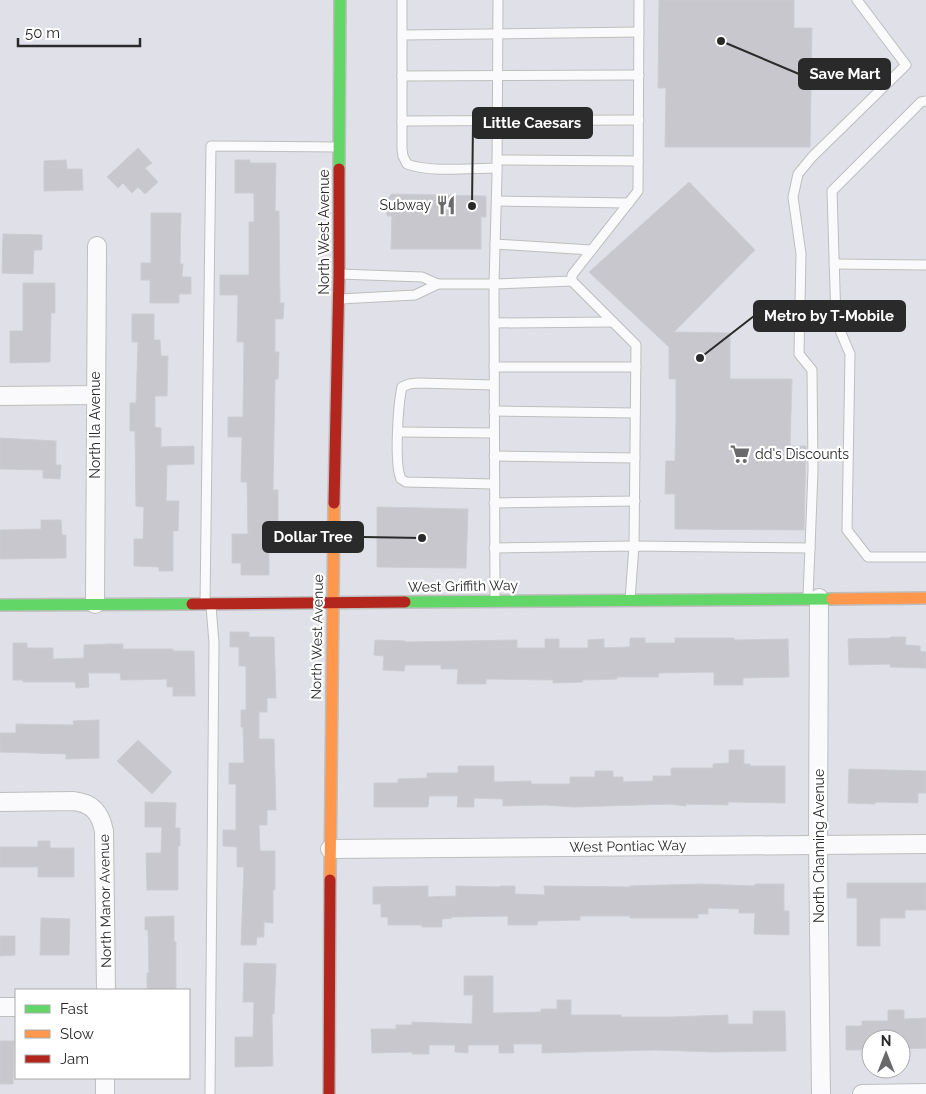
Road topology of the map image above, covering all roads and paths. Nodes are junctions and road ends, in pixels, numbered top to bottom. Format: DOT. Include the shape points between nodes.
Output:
graph roads {
  1 [pos="340,0"];
  2 [pos="402,0"];
  3 [pos="498,0"];
  4 [pos="639,0"];
  5 [pos="857,0"];
  6 [pos="639,32"];
  7 [pos="498,33"];
  8 [pos="402,35"];
  9 [pos="639,75"];
  10 [pos="402,76"];
  11 [pos="498,76"];
  12 [pos="926,101"];
  13 [pos="498,120"];
  14 [pos="639,120"];
  15 [pos="402,121"];
  16 [pos="340,147"];
  17 [pos="638,161"];
  18 [pos="498,164"];
  19 [pos="497,201"];
  20 [pos="629,203"];
  21 [pos="496,244"];
  22 [pos="97,246"];
  23 [pos="592,250"];
  24 [pos="834,264"];
  25 [pos="926,265"];
  26 [pos="339,274"];
  27 [pos="572,282"];
  28 [pos="438,284"];
  29 [pos="494,284"];
  30 [pos="339,299"];
  31 [pos="494,322"];
  32 [pos="613,322"];
  33 [pos="494,367"];
  34 [pos="636,367"];
  35 [pos="494,384"];
  36 [pos="95,395"];
  37 [pos="0,396"];
  38 [pos="494,411"];
  39 [pos="635,412"];
  40 [pos="399,432"];
  41 [pos="494,433"];
  42 [pos="494,456"];
  43 [pos="635,458"];
  44 [pos="494,484"];
  45 [pos="635,501"];
  46 [pos="494,502"];
  47 [pos="634,546"];
  48 [pos="494,548"];
  49 [pos="810,548"];
  50 [pos="926,557"];
  51 [pos="814,598"];
  52 [pos="926,598"];
  53 [pos="495,600"];
  54 [pos="630,600"];
  55 [pos="332,602"];
  56 [pos="208,603"];
  57 [pos="95,604"];
  58 [pos="0,605"];
  59 [pos="0,802"];
  60 [pos="818,844"];
  61 [pos="926,844"];
  62 [pos="330,849"];
  63 [pos="106,989"];
  64 [pos="0,1007"];
  65 [pos="15,1007"];
  66 [pos="105,1079"];
  67 [pos="926,1093"];
  68 [pos="105,1094"];
  69 [pos="210,1094"];
  70 [pos="329,1094"];
  71 [pos="821,1094"];
  72 [pos="862,1094"];
  1 -- 16 [label="main road, North West Avenue"];
  2 -- 8 [label="lane"];
  3 -- 7 [label="lane"];
  4 -- 6 [label="lane"];
  5 -- 49 [label="lane" via="906,65 803,168 798,174 793,197 801,254 799,354 812,370"];
  6 -- 7 [label="lane"];
  6 -- 9 [label="lane"];
  7 -- 8 [label="lane"];
  7 -- 11 [label="lane"];
  8 -- 10 [label="lane"];
  9 -- 11 [label="lane"];
  9 -- 14 [label="lane"];
  10 -- 11 [label="lane"];
  10 -- 15 [label="lane"];
  11 -- 13 [label="lane"];
  12 -- 24 [label="lane" via="921,102 832,192"];
  13 -- 14 [label="lane"];
  13 -- 15 [label="lane"];
  13 -- 18 [label="lane"];
  14 -- 17 [label="lane"];
  15 -- 18 [label="lane" via="403,156 407,164 416,168"];
  16 -- 26 [label="main road, North West Avenue"];
  16 -- 56 [label="lane" via="210,146"];
  17 -- 18 [label="lane"];
  17 -- 20 [label="lane" via="638,191"];
  18 -- 19 [label="lane"];
  19 -- 20 [label="lane"];
  19 -- 21 [label="lane"];
  20 -- 23 [label="lane"];
  21 -- 23 [label="lane"];
  21 -- 29 [label="lane"];
  22 -- 36 [label="street, North Ila Avenue"];
  23 -- 27 [label="lane" via="572,275"];
  24 -- 25 [label="lane"];
  24 -- 50 [label="lane" via="836,321 850,354 847,530 868,557"];
  26 -- 28 [label="lane" via="422,277"];
  26 -- 30 [label="main road, North West Avenue"];
  27 -- 29 [label="lane"];
  27 -- 32 [label="lane"];
  28 -- 29 [label="lane"];
  28 -- 30 [label="lane" via="415,295"];
  29 -- 31 [label="lane"];
  30 -- 55 [label="main road, North West Avenue"];
  31 -- 32 [label="lane"];
  31 -- 33 [label="lane"];
  32 -- 34 [label="lane" via="636,344"];
  33 -- 34 [label="lane"];
  33 -- 35 [label="lane"];
  34 -- 39 [label="lane"];
  35 -- 38 [label="lane"];
  35 -- 40 [label="lane" via="409,384 402,387"];
  36 -- 37 [label="street"];
  36 -- 57 [label="street, North Ila Avenue"];
  38 -- 39 [label="lane"];
  38 -- 41 [label="lane"];
  39 -- 43 [label="lane"];
  40 -- 41 [label="lane"];
  40 -- 44 [label="lane" via="401,479 414,483"];
  41 -- 42 [label="lane"];
  42 -- 43 [label="lane"];
  42 -- 44 [label="lane"];
  43 -- 45 [label="lane"];
  44 -- 46 [label="lane"];
  45 -- 46 [label="lane"];
  45 -- 47 [label="lane"];
  46 -- 48 [label="lane"];
  47 -- 48 [label="lane"];
  47 -- 49 [label="lane"];
  47 -- 54 [label="lane"];
  48 -- 53 [label="lane"];
  49 -- 51 [label="lane"];
  51 -- 52 [label="main road, West Griffith Way"];
  51 -- 54 [label="main road, West Griffith Way"];
  51 -- 60 [label="street, North Channing Avenue"];
  53 -- 54 [label="main road, West Griffith Way"];
  53 -- 55 [label="main road, West Griffith Way"];
  55 -- 56 [label="main road, West Griffith Way"];
  55 -- 62 [label="main road, North West Avenue"];
  56 -- 57 [label="main road, West Griffith Way"];
  56 -- 69 [label="lane" via="214,643"];
  57 -- 58 [label="main road, West Griffith Way"];
  59 -- 63 [label="street, North Manor Avenue" via="73,801 82,802 98,812 105,838"];
  60 -- 61 [label="street, West Pontiac Way"];
  60 -- 62 [label="street, West Pontiac Way"];
  60 -- 71 [label="street, North Channing Avenue"];
  62 -- 70 [label="main road, North West Avenue"];
  64 -- 65 [label="street"];
  66 -- 68 [label="street"];
  67 -- 72 [label="street"];
}
